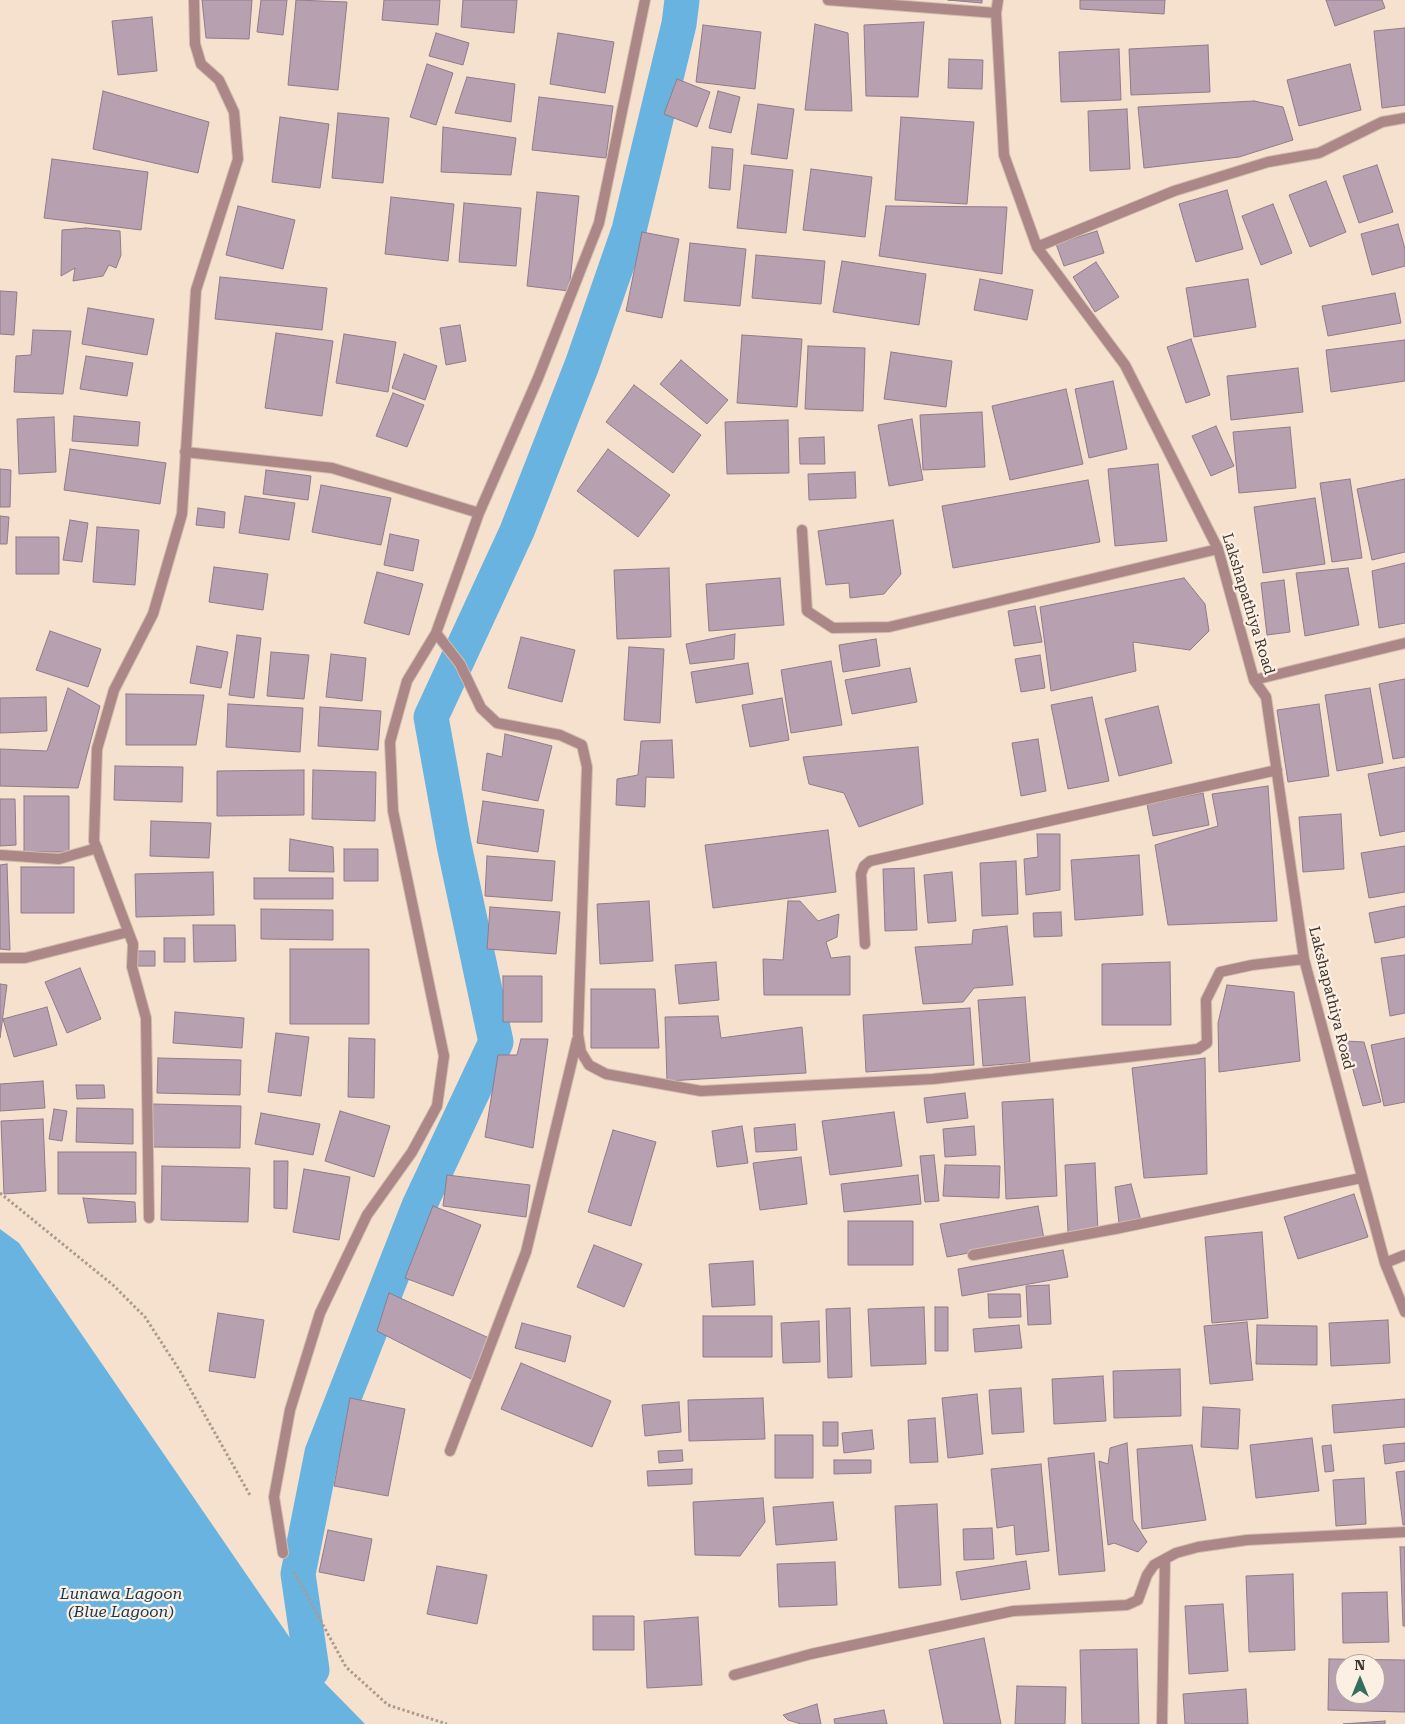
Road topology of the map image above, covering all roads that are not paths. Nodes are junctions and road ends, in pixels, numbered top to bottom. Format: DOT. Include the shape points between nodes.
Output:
graph roads {
  1 [pos="194,0"];
  2 [pos="645,0"];
  3 [pos="828,0"];
  4 [pos="998,0"];
  5 [pos="996,13"];
  6 [pos="1405,118"];
  7 [pos="1036,247"];
  8 [pos="185,452"];
  9 [pos="479,513"];
  10 [pos="802,530"];
  11 [pos="1218,548"];
  12 [pos="436,633"];
  13 [pos="1405,643"];
  14 [pos="1254,680"];
  15 [pos="1277,770"];
  16 [pos="97,848"];
  17 [pos="0,855"];
  18 [pos="128,932"];
  19 [pos="865,944"];
  20 [pos="0,958"];
  21 [pos="1304,959"];
  22 [pos="578,1034"];
  23 [pos="1362,1178"];
  24 [pos="149,1218"];
  25 [pos="973,1255"];
  26 [pos="1405,1255"];
  27 [pos="1385,1263"];
  28 [pos="1405,1312"];
  29 [pos="450,1451"];
  30 [pos="1405,1532"];
  31 [pos="283,1553"];
  32 [pos="1165,1560"];
  33 [pos="734,1675"];
  34 [pos="1162,1724"];
  1 -- 8 [label="street" via="197,50 201,64 219,80 234,112 238,159 196,290"];
  2 -- 9 [label="street" via="599,224 538,378"];
  3 -- 5 [label="street"];
  4 -- 5 [label="street, Lakshapathiya Road"];
  5 -- 7 [label="street, Lakshapathiya Road" via="1004,155"];
  6 -- 7 [label="street" via="1382,122 1318,153 1268,162 1174,191"];
  7 -- 11 [label="street, Lakshapathiya Road" via="1125,364"];
  8 -- 9 [label="street" via="332,468"];
  8 -- 16 [label="street" via="182,514 153,614 114,690 96,749 94,840"];
  9 -- 12 [label="street"];
  10 -- 11 [label="street" via="808,611 833,628 889,627"];
  11 -- 14 [label="street, Lakshapathiya Road"];
  12 -- 22 [label="street" via="460,664 481,708 497,723 560,735 582,745 587,767"];
  12 -- 31 [label="street" via="407,681 390,742 393,811 444,1056 437,1106 412,1152 367,1215 320,1313 290,1410 274,1497"];
  13 -- 14 [label="street"];
  14 -- 15 [label="street, Lakshapathiya Road" via="1266,697"];
  15 -- 19 [label="street" via="870,862 861,874"];
  15 -- 21 [label="street, Lakshapathiya Road"];
  16 -- 17 [label="street" via="59,859"];
  16 -- 18 [label="street"];
  18 -- 20 [label="street" via="25,958"];
  18 -- 24 [label="street" via="133,944 132,967 146,1018"];
  21 -- 22 [label="street" via="1220,972 1206,1000 1207,1043 1198,1049 933,1079 701,1091 606,1074 589,1065 581,1052"];
  21 -- 23 [label="street, Lakshapathiya Road"];
  22 -- 29 [label="street" via="526,1252"];
  23 -- 25 [label="street"];
  23 -- 27 [label="street, Lakshapathiya Road"];
  26 -- 27 [label="street"];
  27 -- 28 [label="street, Lakshapathiya Road"];
  30 -- 32 [label="street" via="1247,1540 1198,1547"];
  32 -- 33 [label="street" via="1154,1565 1138,1600 1127,1605 1013,1611 811,1654"];
  32 -- 34 [label="street"];
}
